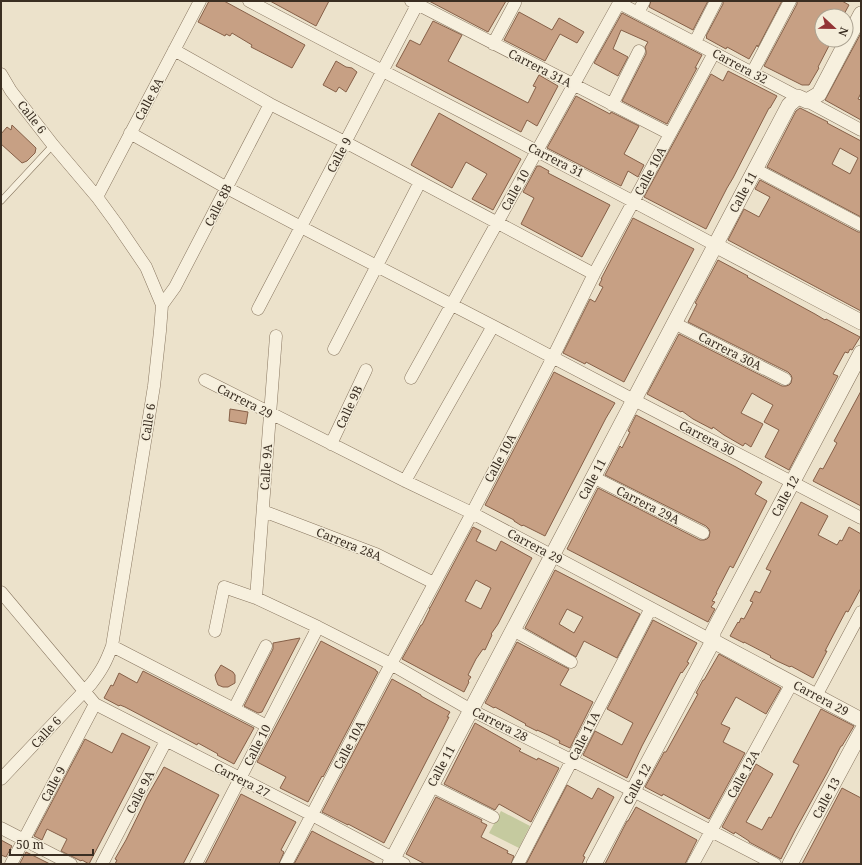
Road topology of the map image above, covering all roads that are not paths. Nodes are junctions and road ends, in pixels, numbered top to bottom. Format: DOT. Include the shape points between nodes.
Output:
graph roads {
  1 [pos="200,1"];
  2 [pos="249,1"];
  3 [pos="644,1"];
  4 [pos="716,1"];
  5 [pos="790,1"];
  6 [pos="416,2"];
  7 [pos="515,3"];
  8 [pos="619,3"];
  9 [pos="638,13"];
  10 [pos="861,14"];
  11 [pos="694,42"];
  12 [pos="493,44"];
  13 [pos="174,50"];
  14 [pos="639,51"];
  15 [pos="714,52"];
  16 [pos="382,71"];
  17 [pos="752,73"];
  18 [pos="1,74"];
  19 [pos="573,85"];
  20 [pos="803,99"];
  21 [pos="270,104"];
  22 [pos="612,105"];
  23 [pos="861,130"];
  24 [pos="130,133"];
  25 [pos="670,134"];
  26 [pos="345,142"];
  27 [pos="54,145"];
  28 [pos="537,151"];
  29 [pos="755,169"];
  30 [pos="420,182"];
  31 [pos="227,188"];
  32 [pos="97,197"];
  33 [pos="1,201"];
  34 [pos="634,201"];
  35 [pos="497,223"];
  36 [pos="861,225"];
  37 [pos="301,227"];
  38 [pos="716,244"];
  39 [pos="376,266"];
  40 [pos="594,274"];
  41 [pos="162,305"];
  42 [pos="452,305"];
  43 [pos="258,309"];
  44 [pos="861,322"];
  45 [pos="674,323"];
  46 [pos="494,326"];
  47 [pos="276,336"];
  48 [pos="334,349"];
  49 [pos="861,353"];
  50 [pos="553,357"];
  51 [pos="366,370"];
  52 [pos="861,375"];
  53 [pos="411,378"];
  54 [pos="785,379"];
  55 [pos="205,380"];
  56 [pos="634,400"];
  57 [pos="270,413"];
  58 [pos="332,444"];
  59 [pos="593,477"];
  60 [pos="405,481"];
  61 [pos="797,484"];
  62 [pos="263,511"];
  63 [pos="472,512"];
  64 [pos="861,518"];
  65 [pos="703,533"];
  66 [pos="552,555"];
  67 [pos="434,583"];
  68 [pos="1,592"];
  69 [pos="256,598"];
  70 [pos="651,608"];
  71 [pos="861,612"];
  72 [pos="318,627"];
  73 [pos="513,630"];
  74 [pos="215,631"];
  75 [pos="713,641"];
  76 [pos="112,646"];
  77 [pos="266,646"];
  78 [pos="571,662"];
  79 [pos="391,664"];
  80 [pos="792,683"];
  81 [pos="84,692"];
  82 [pos="816,696"];
  83 [pos="95,704"];
  84 [pos="234,708"];
  85 [pos="471,710"];
  86 [pos="861,720"];
  87 [pos="267,726"];
  88 [pos="861,732"];
  89 [pos="166,741"];
  90 [pos="572,760"];
  91 [pos="240,778"];
  92 [pos="1,779"];
  93 [pos="431,786"];
  94 [pos="633,790"];
  95 [pos="312,815"];
  96 [pos="492,817"];
  97 [pos="1,828"];
  98 [pos="712,831"];
  99 [pos="24,840"];
  100 [pos="396,862"];
  101 [pos="11,864"];
  102 [pos="70,864"];
  103 [pos="102,864"];
  104 [pos="196,864"];
  105 [pos="286,864"];
  106 [pos="518,864"];
  107 [pos="594,864"];
  108 [pos="693,864"];
  109 [pos="775,864"];
  110 [pos="790,864"];
  1 -- 13 [label="street, Calle 8A"];
  2 -- 16 [label="street, Carrera 31"];
  3 -- 9 [label="street"];
  4 -- 11 [label="street"];
  5 -- 17 [label="street"];
  6 -- 12 [label="street, Carrera 31A"];
  6 -- 16 [label="street, Calle 9"];
  7 -- 12 [label="street"];
  8 -- 9 [label="street, Carrera 32"];
  8 -- 19 [label="street, Calle 10"];
  9 -- 11 [label="street, Carrera 32"];
  10 -- 20 [label="street, Calle 11" via="819,94"];
  11 -- 15 [label="street, Carrera 32"];
  12 -- 19 [label="street, Carrera 31A"];
  13 -- 21 [label="street"];
  13 -- 24 [label="street, Calle 8A"];
  14 -- 22 [label="street"];
  15 -- 17 [label="street, Carrera 32"];
  15 -- 25 [label="street, Calle 10A"];
  16 -- 26 [label="street, Calle 9"];
  16 -- 28 [label="street, Carrera 31"];
  17 -- 20 [label="street, Carrera 32"];
  18 -- 27 [label="street, Calle 6" via="11,91"];
  19 -- 22 [label="street, Carrera 31A"];
  19 -- 28 [label="street, Calle 10"];
  20 -- 23 [label="street, Carrera 32"];
  20 -- 29 [label="street, Calle 11" via="789,105"];
  21 -- 26 [label="street"];
  21 -- 31 [label="street, Calle 8B"];
  22 -- 25 [label="street, Carrera 31A"];
  24 -- 31 [label="street, Carrera 30"];
  24 -- 32 [label="street, Calle 8A"];
  25 -- 34 [label="street, Calle 10A"];
  26 -- 30 [label="street"];
  26 -- 37 [label="street, Calle 9"];
  27 -- 32 [label="street, Calle 6"];
  27 -- 33 [label="lane"];
  28 -- 34 [label="street, Carrera 31"];
  28 -- 35 [label="street, Calle 10"];
  29 -- 36 [label="street"];
  29 -- 38 [label="street, Calle 11"];
  30 -- 35 [label="street"];
  30 -- 39 [label="street"];
  31 -- 37 [label="street, Carrera 30"];
  31 -- 41 [label="street, Calle 8B" via="175,287"];
  32 -- 41 [label="street, Calle 6" via="146,267"];
  34 -- 38 [label="street, Carrera 31"];
  34 -- 40 [label="street, Calle 10A"];
  35 -- 40 [label="street"];
  35 -- 42 [label="street, Calle 10"];
  37 -- 39 [label="street, Carrera 30"];
  37 -- 43 [label="street, Calle 9"];
  38 -- 44 [label="street, Carrera 31"];
  38 -- 45 [label="street, Calle 11"];
  39 -- 42 [label="street, Carrera 30"];
  39 -- 48 [label="street"];
  40 -- 50 [label="street, Calle 10A"];
  41 -- 76 [label="street, Calle 6" via="154,386"];
  42 -- 46 [label="street, Carrera 30"];
  42 -- 53 [label="street, Calle 10"];
  45 -- 54 [label="street, Carrera 30A"];
  45 -- 56 [label="street, Calle 11"];
  46 -- 50 [label="street, Carrera 30"];
  46 -- 60 [label="street"];
  47 -- 57 [label="street, Calle 9A"];
  49 -- 61 [label="street, Calle 12"];
  50 -- 56 [label="street, Carrera 30"];
  50 -- 63 [label="street, Calle 10A"];
  51 -- 58 [label="street, Calle 9B"];
  52 -- 61 [label="street, Calle 12"];
  55 -- 57 [label="street, Carrera 29"];
  56 -- 59 [label="street, Calle 11"];
  56 -- 61 [label="street, Carrera 30"];
  57 -- 58 [label="street, Carrera 29"];
  57 -- 62 [label="street, Calle 9A"];
  58 -- 60 [label="street, Carrera 29"];
  59 -- 65 [label="street, Carrera 29A"];
  59 -- 66 [label="street, Calle 11"];
  60 -- 63 [label="street, Carrera 29"];
  61 -- 64 [label="street, Carrera 30"];
  61 -- 75 [label="street, Calle 12" via="713,632"];
  62 -- 67 [label="street, Carrera 28A" via="376,554"];
  62 -- 69 [label="street, Calle 9A"];
  63 -- 66 [label="street, Carrera 29"];
  63 -- 67 [label="street, Calle 10A"];
  66 -- 70 [label="street, Carrera 29"];
  66 -- 73 [label="street, Calle 11"];
  67 -- 79 [label="street, Calle 10A"];
  68 -- 81 [label="street, Carrera 27"];
  69 -- 72 [label="street, Carrera 28"];
  69 -- 74 [label="street, Carrera 28" via="224,587"];
  70 -- 75 [label="street, Carrera 29"];
  70 -- 90 [label="street, Calle 11A"];
  71 -- 82 [label="street"];
  72 -- 79 [label="street, Carrera 28"];
  72 -- 87 [label="street, Calle 10"];
  73 -- 78 [label="street"];
  73 -- 85 [label="street, Calle 11"];
  75 -- 80 [label="street, Carrera 29"];
  75 -- 94 [label="street, Calle 12"];
  76 -- 81 [label="street, Calle 6" via="106,662"];
  76 -- 84 [label="street"];
  77 -- 84 [label="street"];
  79 -- 85 [label="street, Carrera 28"];
  79 -- 95 [label="street, Calle 10A"];
  80 -- 82 [label="street, Carrera 29"];
  80 -- 98 [label="street, Calle 12A"];
  81 -- 83 [label="street, Carrera 27"];
  81 -- 92 [label="street, Calle 6"];
  82 -- 86 [label="street, Carrera 29"];
  83 -- 89 [label="street, Carrera 27"];
  83 -- 99 [label="street, Calle 9"];
  84 -- 87 [label="street"];
  85 -- 90 [label="street, Carrera 28"];
  85 -- 93 [label="street, Calle 11"];
  87 -- 91 [label="street, Calle 10"];
  88 -- 110 [label="street, Calle 13"];
  89 -- 91 [label="street, Carrera 27"];
  89 -- 103 [label="street, Calle 9A"];
  90 -- 94 [label="street, Carrera 28"];
  90 -- 106 [label="street, Calle 11A"];
  91 -- 95 [label="street, Carrera 27"];
  91 -- 104 [label="street, Calle 10"];
  93 -- 96 [label="street"];
  93 -- 100 [label="street, Calle 11"];
  94 -- 98 [label="street, Carrera 28"];
  94 -- 107 [label="street, Calle 12"];
  95 -- 100 [label="street, Carrera 27"];
  95 -- 105 [label="street, Calle 10A"];
  97 -- 99 [label="street"];
  98 -- 108 [label="street, Calle 12A"];
  98 -- 109 [label="street, Carrera 28"];
  99 -- 101 [label="street, Calle 9"];
  99 -- 102 [label="street"];
}
